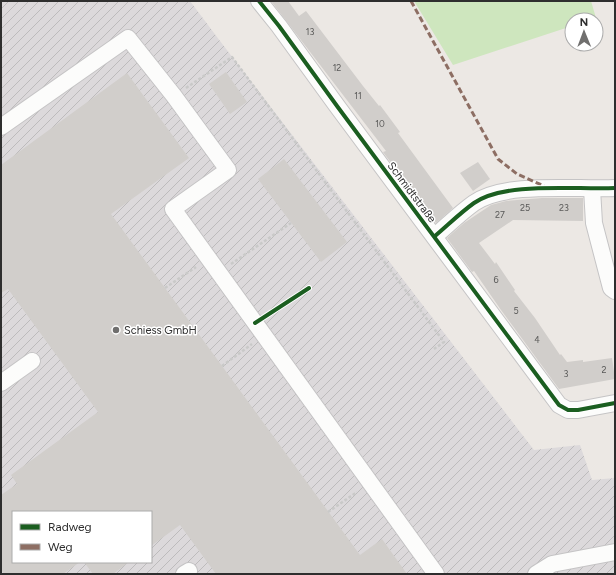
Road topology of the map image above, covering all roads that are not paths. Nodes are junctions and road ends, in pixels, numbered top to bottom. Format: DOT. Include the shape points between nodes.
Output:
graph roads {
  1 [pos="259,1"];
  2 [pos="1,127"];
  3 [pos="615,188"];
  4 [pos="592,189"];
  5 [pos="435,236"];
  6 [pos="615,290"];
  7 [pos="32,361"];
  8 [pos="1,383"];
  9 [pos="615,404"];
  10 [pos="615,552"];
  11 [pos="436,574"];
  12 [pos="536,574"];
  1 -- 5 [label="street, Schmidtstraße"];
  2 -- 11 [label="street" via="128,38 228,170 173,209"];
  3 -- 4 [label="street"];
  4 -- 5 [label="street" via="548,188 499,192 475,202"];
  4 -- 6 [label="street" via="594,223 611,288"];
  5 -- 9 [label="street, Schmidtstraße" via="559,405 568,410 578,410"];
  7 -- 8 [label="street"];
  10 -- 12 [label="street" via="552,564"];
}
